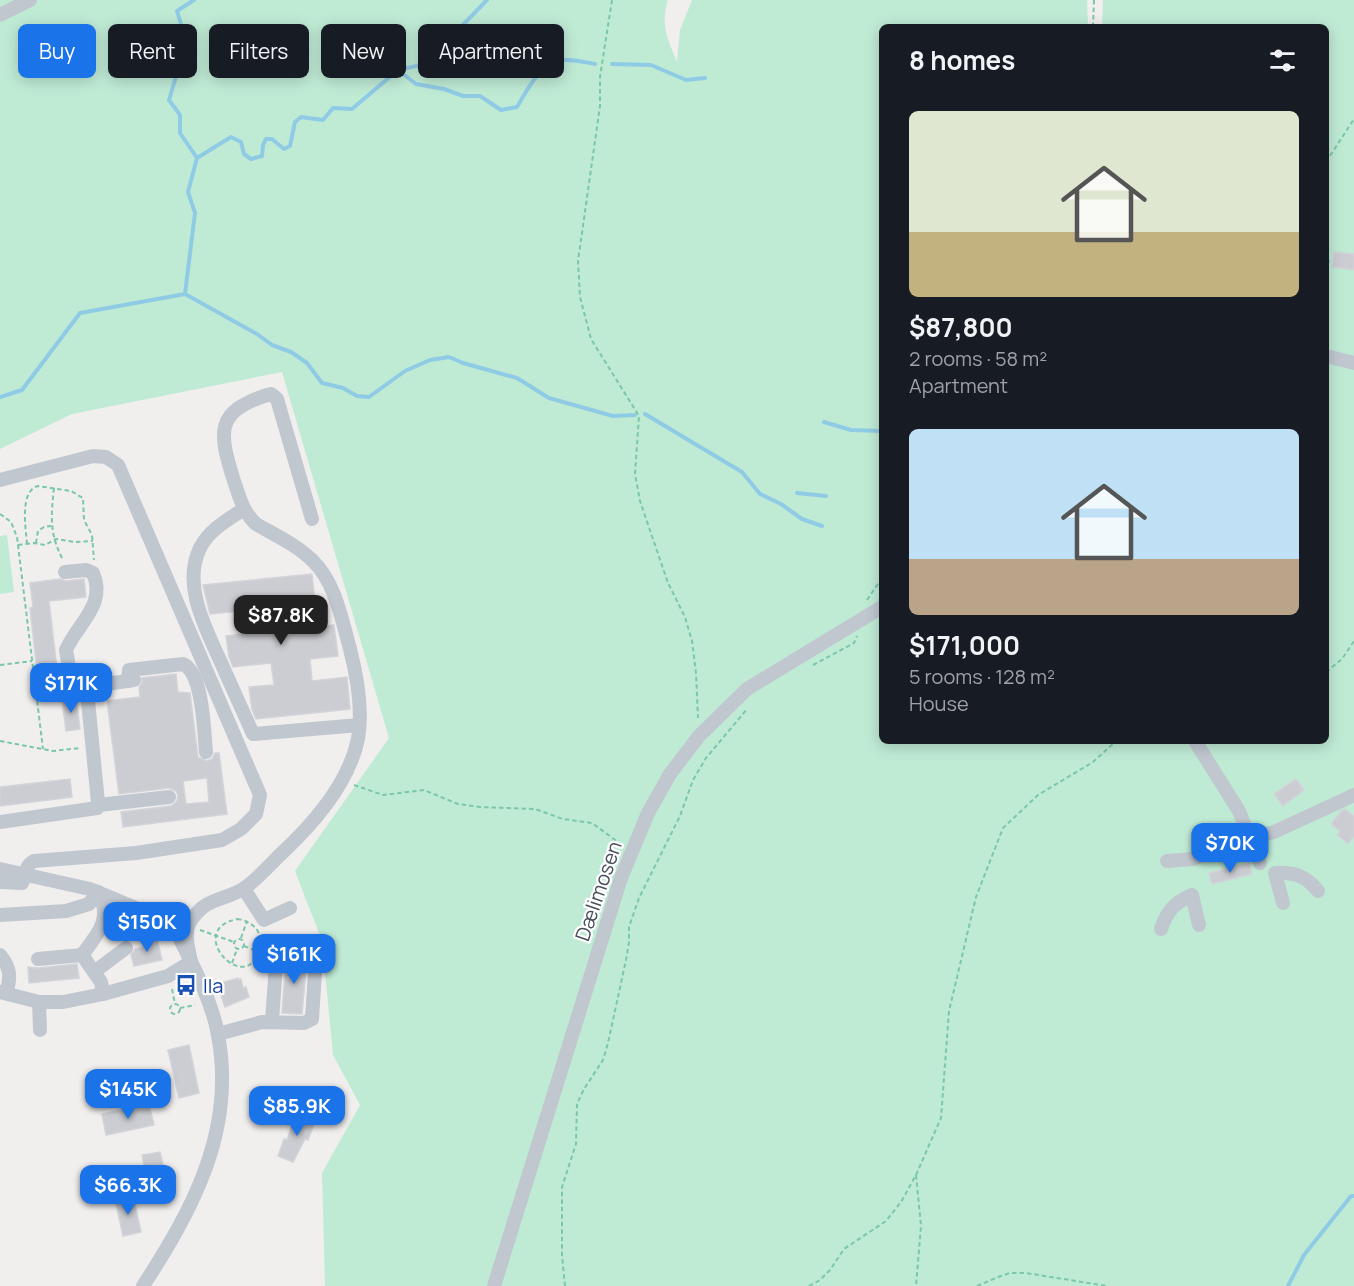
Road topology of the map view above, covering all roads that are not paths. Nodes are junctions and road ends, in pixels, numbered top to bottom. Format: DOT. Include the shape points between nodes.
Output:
graph roads {
  1 [pos="30,0"];
  2 [pos="0,15"];
  3 [pos="1329,357"];
  4 [pos="1354,363"];
  5 [pos="0,480"];
  6 [pos="244,509"];
  7 [pos="312,519"];
  8 [pos="67,572"];
  9 [pos="879,609"];
  10 [pos="88,688"];
  11 [pos="359,725"];
  12 [pos="1197,744"];
  13 [pos="206,752"];
  14 [pos="1354,795"];
  15 [pos="170,797"];
  16 [pos="99,805"];
  17 [pos="0,822"];
  18 [pos="1250,839"];
  19 [pos="1167,861"];
  20 [pos="1260,863"];
  21 [pos="0,869"];
  22 [pos="25,874"];
  23 [pos="0,882"];
  24 [pos="244,889"];
  25 [pos="1318,891"];
  26 [pos="98,892"];
  27 [pos="1283,903"];
  28 [pos="290,908"];
  29 [pos="0,915"];
  30 [pos="1199,925"];
  31 [pos="1161,929"];
  32 [pos="126,948"];
  33 [pos="0,955"];
  34 [pos="82,956"];
  35 [pos="38,959"];
  36 [pos="191,962"];
  37 [pos="94,972"];
  38 [pos="3,992"];
  39 [pos="103,994"];
  40 [pos="39,1002"];
  41 [pos="272,1021"];
  42 [pos="40,1030"];
  43 [pos="218,1034"];
  44 [pos="143,1286"];
  45 [pos="494,1286"];
  1 -- 2 [label="street"];
  3 -- 4 [label="street"];
  5 -- 22 [label="street" via="93,456 106,457 118,465 260,795 256,814 222,840 136,853 34,861"];
  6 -- 7 [label="street" via="222,438 235,410 271,394 278,403"];
  6 -- 11 [label="street" via="256,524 304,553 321,570 338,608 351,653"];
  6 -- 11 [label="street" via="220,524 204,542 195,562 194,582 201,618 253,734"];
  8 -- 10 [label="street" via="90,571 95,578 96,600 92,610 66,650 70,673"];
  9 -- 45 [label="street, Dælimosen" via="747,689 699,736 670,774 632,849"];
  10 -- 13 [label="street" via="131,681 129,670 186,664 198,689"];
  10 -- 16 [label="street"];
  11 -- 24 [label="street" via="349,764 324,808"];
  12 -- 18 [label="street" via="1239,811"];
  14 -- 18 [label="street" via="1289,826"];
  15 -- 16 [label="street"];
  16 -- 17 [label="street" via="95,809"];
  18 -- 19 [label="street" via="1193,859"];
  18 -- 20 [label="street"];
  21 -- 22 [label="street"];
  22 -- 23 [label="street" via="21,884"];
  22 -- 26 [label="street"];
  24 -- 28 [label="street" via="264,920"];
  24 -- 36 [label="street" via="209,901 188,926"];
  25 -- 27 [label="street" via="1298,874 1275,873"];
  26 -- 29 [label="street" via="89,904 66,911"];
  26 -- 34 [label="street" via="105,906 104,920"];
  26 -- 36 [label="street" via="171,924"];
  30 -- 31 [label="street" via="1192,895 1171,907"];
  32 -- 37 [label="street"];
  33 -- 38 [label="street" via="10,976"];
  34 -- 35 [label="street"];
  34 -- 37 [label="street"];
  36 -- 39 [label="street" via="168,976"];
  36 -- 43 [label="street"];
  37 -- 39 [label="street"];
  38 -- 40 [label="street"];
  39 -- 40 [label="street"];
  40 -- 42 [label="street"];
  41 -- 41 [label="street" via="277,950 313,949 316,957 312,1019 304,1023"];
  41 -- 43 [label="street"];
  43 -- 44 [label="street" via="223,1075 218,1132 189,1205"];
}
